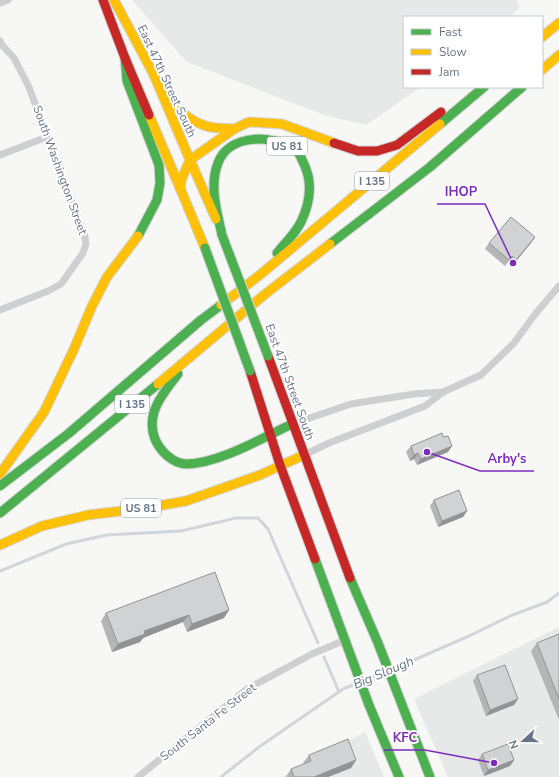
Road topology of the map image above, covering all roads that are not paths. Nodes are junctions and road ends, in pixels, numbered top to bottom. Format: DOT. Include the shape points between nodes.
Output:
graph roads {
  1 [pos="8,0"];
  2 [pos="103,0"];
  3 [pos="114,0"];
  4 [pos="0,3"];
  5 [pos="559,23"];
  6 [pos="543,36"];
  7 [pos="0,40"];
  8 [pos="559,55"];
  9 [pos="124,58"];
  10 [pos="543,69"];
  11 [pos="154,75"];
  12 [pos="476,88"];
  13 [pos="483,88"];
  14 [pos="521,88"];
  15 [pos="234,129"];
  16 [pos="47,137"];
  17 [pos="0,155"];
  18 [pos="190,160"];
  19 [pos="180,188"];
  20 [pos="222,235"];
  21 [pos="261,274"];
  22 [pos="559,286"];
  23 [pos="0,310"];
  24 [pos="190,358"];
  25 [pos="443,392"];
  26 [pos="292,424"];
  27 [pos="270,434"];
  28 [pos="304,456"];
  29 [pos="280,465"];
  30 [pos="0,474"];
  31 [pos="0,486"];
  32 [pos="0,513"];
  33 [pos="0,545"];
  34 [pos="345,640"];
  35 [pos="138,777"];
  36 [pos="399,777"];
  37 [pos="430,777"];
  1 -- 4 [label="street"];
  2 -- 9 [label="main road"];
  3 -- 11 [label="main road, East 47th Street South"];
  5 -- 6 [label="main road"];
  7 -- 16 [label="street, South Washington Street" via="14,58 29,87"];
  8 -- 10 [label="main road"];
  9 -- 19 [label="main road"];
  9 -- 30 [label="main road" via="127,81 159,165 160,183 157,200 139,235 107,277 44,412"];
  11 -- 15 [label="main road" via="165,94 186,116 207,126"];
  11 -- 18 [label="main road, East 47th Street South"];
  12 -- 15 [label="main road" via="398,145 377,151 358,151 342,147 282,124 249,122"];
  13 -- 21 [label="main road, I 135"];
  14 -- 24 [label="main road, I 135" via="430,167 264,295"];
  15 -- 18 [label="main road"];
  16 -- 17 [label="street"];
  16 -- 23 [label="street, South Washington Street" via="85,237 84,253 61,284"];
  18 -- 19 [label="main road"];
  18 -- 20 [label="main road, East 47th Street South"];
  19 -- 27 [label="main road, bridge" via="205,248"];
  20 -- 21 [label="main road, US 81" via="214,186 218,162 226,150 238,142 249,139 270,139 298,152 311,180 310,200 300,224"];
  20 -- 26 [label="main road, East 47th Street South / US 81, bridge"];
  21 -- 31 [label="main road, I 135" via="201,320 68,434"];
  22 -- 25 [label="street" via="514,343 482,375"];
  24 -- 27 [label="main road" via="156,404 151,420 153,437 161,451 186,464 227,453"];
  24 -- 32 [label="main road, I 135"];
  25 -- 26 [label="street" via="351,404"];
  25 -- 28 [label="street" via="425,406 329,443"];
  26 -- 27 [label="main road"];
  26 -- 28 [label="main road, East 47th Street South / US 81"];
  27 -- 29 [label="main road"];
  28 -- 29 [label="main road, US 81"];
  28 -- 37 [label="main road, East 47th Street South / US 81" via="344,565 379,645"];
  29 -- 33 [label="main road, US 81" via="260,475 186,501 88,515 42,526"];
  29 -- 34 [label="main road"];
  34 -- 35 [label="street, South Santa Fe Street" via="312,654 247,689"];
  34 -- 36 [label="main road"];
}
